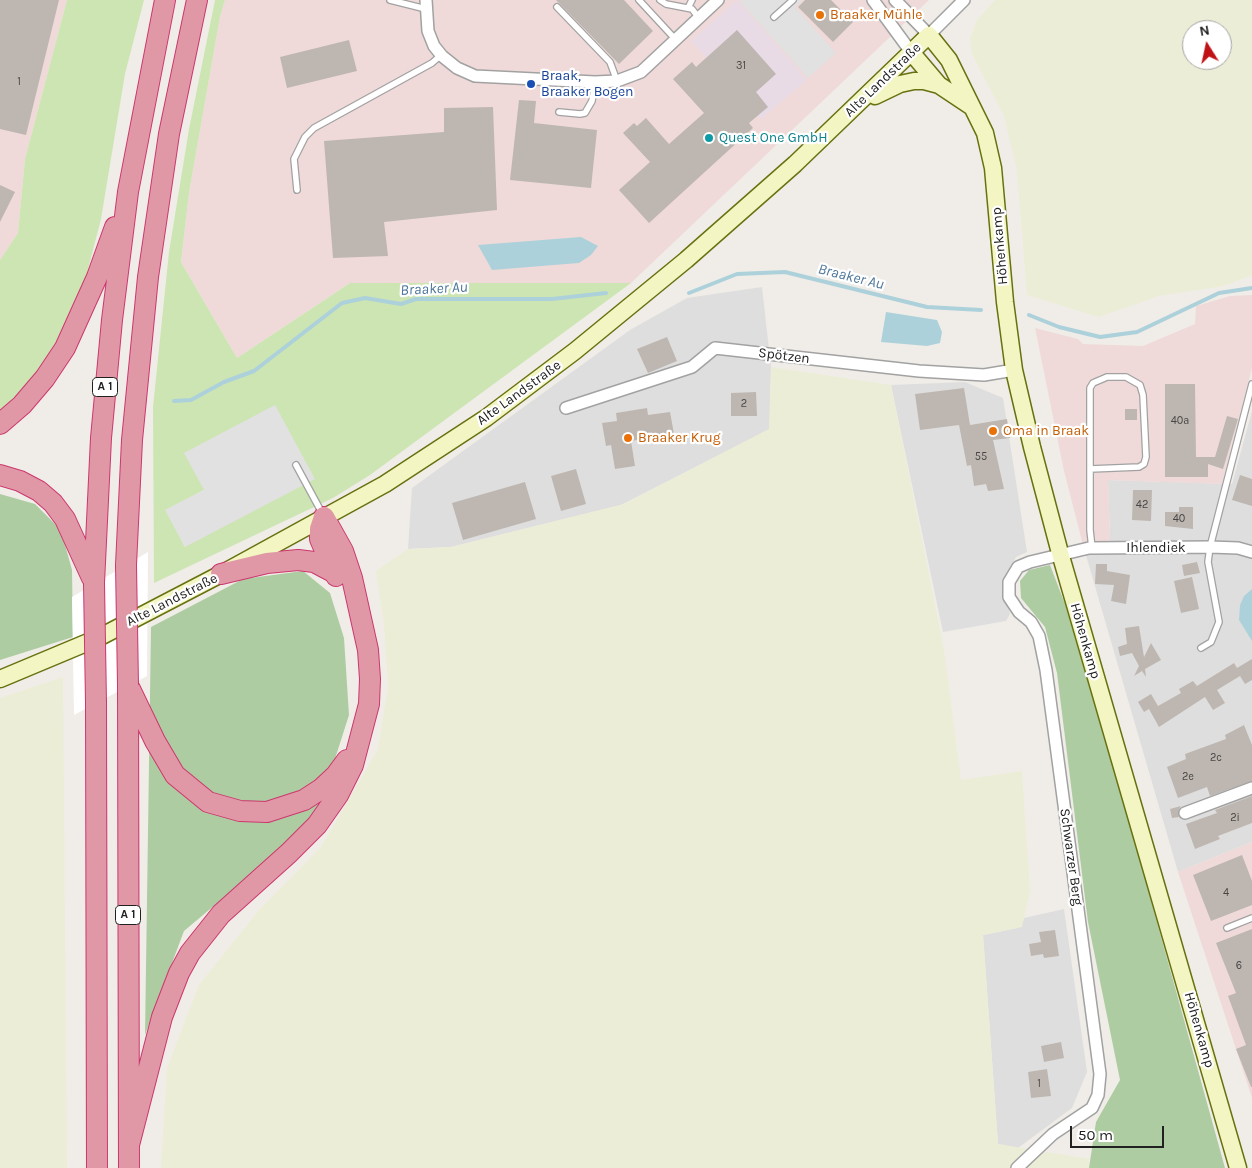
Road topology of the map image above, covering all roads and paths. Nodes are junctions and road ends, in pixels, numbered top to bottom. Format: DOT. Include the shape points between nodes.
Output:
graph roads {
  1 [pos="165,0"];
  2 [pos="197,0"];
  3 [pos="390,0"];
  4 [pos="639,0"];
  5 [pos="660,0"];
  6 [pos="692,0"];
  7 [pos="718,0"];
  8 [pos="793,0"];
  9 [pos="874,0"];
  10 [pos="895,0"];
  11 [pos="964,0"];
  12 [pos="426,4"];
  13 [pos="557,7"];
  14 [pos="688,8"];
  15 [pos="774,17"];
  16 [pos="700,18"];
  17 [pos="929,35"];
  18 [pos="676,40"];
  19 [pos="912,52"];
  20 [pos="441,55"];
  21 [pos="617,80"];
  22 [pos="595,82"];
  23 [pos="939,86"];
  24 [pos="857,105"];
  25 [pos="972,107"];
  26 [pos="559,112"];
  27 [pos="297,190"];
  28 [pos="128,192"];
  29 [pos="1014,370"];
  30 [pos="1252,384"];
  31 [pos="566,408"];
  32 [pos="0,424"];
  33 [pos="296,465"];
  34 [pos="1090,469"];
  35 [pos="0,475"];
  36 [pos="324,518"];
  37 [pos="1210,547"];
  38 [pos="1092,548"];
  39 [pos="1252,552"];
  40 [pos="1060,553"];
  41 [pos="333,572"];
  42 [pos="222,574"];
  43 [pos="94,583"];
  44 [pos="358,606"];
  45 [pos="1201,648"];
  46 [pos="0,679"];
  47 [pos="128,685"];
  48 [pos="360,742"];
  49 [pos="1252,788"];
  50 [pos="1185,813"];
  51 [pos="1252,918"];
  52 [pos="1227,928"];
  53 [pos="129,1145"];
  54 [pos="97,1168"];
  55 [pos="129,1168"];
  56 [pos="1017,1168"];
  57 [pos="1238,1168"];
  1 -- 28 [label="highway, A 1"];
  2 -- 47 [label="highway, A 1, bridge" via="169,134 148,276 132,440 126,565"];
  3 -- 12 [label="lane"];
  4 -- 18 [label="lane"];
  5 -- 14 [label="lane"];
  6 -- 14 [label="lane"];
  7 -- 16 [label="street"];
  8 -- 15 [label="lane"];
  9 -- 19 [label="street"];
  10 -- 17 [label="street"];
  11 -- 17 [label="street, Alte Landstraße"];
  12 -- 20 [label="street" via="428,31"];
  13 -- 21 [label="lane" via="610,62"];
  14 -- 16 [label="lane"];
  16 -- 18 [label="street"];
  17 -- 19 [label="main road, Alte Landstraße"];
  17 -- 25 [label="main road, Höhenkamp" via="949,60"];
  18 -- 21 [label="street" via="641,72"];
  19 -- 23 [label="main road"];
  19 -- 24 [label="main road, Alte Landstraße"];
  20 -- 22 [label="street" via="457,68 476,76"];
  20 -- 27 [label="lane" via="314,128 305,137 294,159"];
  21 -- 22 [label="street"];
  22 -- 26 [label="lane" via="592,101 585,113"];
  23 -- 24 [label="main road" via="924,81 900,84"];
  23 -- 25 [label="main road"];
  24 -- 36 [label="main road, Alte Landstraße" via="686,260 575,351 486,418 401,474"];
  25 -- 29 [label="main road, Höhenkamp" via="985,133 993,168"];
  28 -- 32 [label="highway" via="97,278 65,348 22,405"];
  28 -- 43 [label="highway, A 1" via="101,438"];
  29 -- 31 [label="street, Spötzen" via="984,375 919,371 715,348 692,367"];
  29 -- 40 [label="main road, Höhenkamp"];
  30 -- 37 [label="lane"];
  33 -- 36 [label="lane"];
  34 -- 34 [label="lane" via="1139,467 1144,464 1143,395 1140,386 1126,377 1107,377 1090,388"];
  34 -- 38 [label="lane"];
  35 -- 43 [label="highway" via="39,491 53,503 65,519"];
  36 -- 41 [label="highway" via="320,539"];
  36 -- 42 [label="main road, Alte Landstraße"];
  36 -- 44 [label="highway" via="344,552"];
  37 -- 38 [label="street, Ihlendiek"];
  37 -- 39 [label="street, Ihlendiek"];
  37 -- 45 [label="lane" via="1208,562 1219,622 1211,642"];
  38 -- 40 [label="street, Ihlendiek"];
  40 -- 56 [label="street, Schwarzer Berg" via="1018,566 1009,582 1009,597 1039,636 1046,670 1100,1074 1098,1095 1092,1108 1053,1134"];
  40 -- 57 [label="main road, Höhenkamp"];
  41 -- 42 [label="highway" via="314,562 298,560 267,563"];
  41 -- 44 [label="highway"];
  42 -- 46 [label="main road, Alte Landstraße" via="98,638"];
  43 -- 54 [label="highway, A 1, bridge"];
  44 -- 48 [label="highway" via="368,650 370,679 369,704"];
  47 -- 48 [label="highway" via="175,775 208,802 240,811 267,812 304,800 336,775"];
  47 -- 53 [label="highway, A 1"];
  48 -- 53 [label="highway" via="346,781 317,825 221,914 190,953 162,1017"];
  49 -- 50 [label="street"];
  51 -- 52 [label="lane"];
  53 -- 55 [label="highway, A 1"];
}
